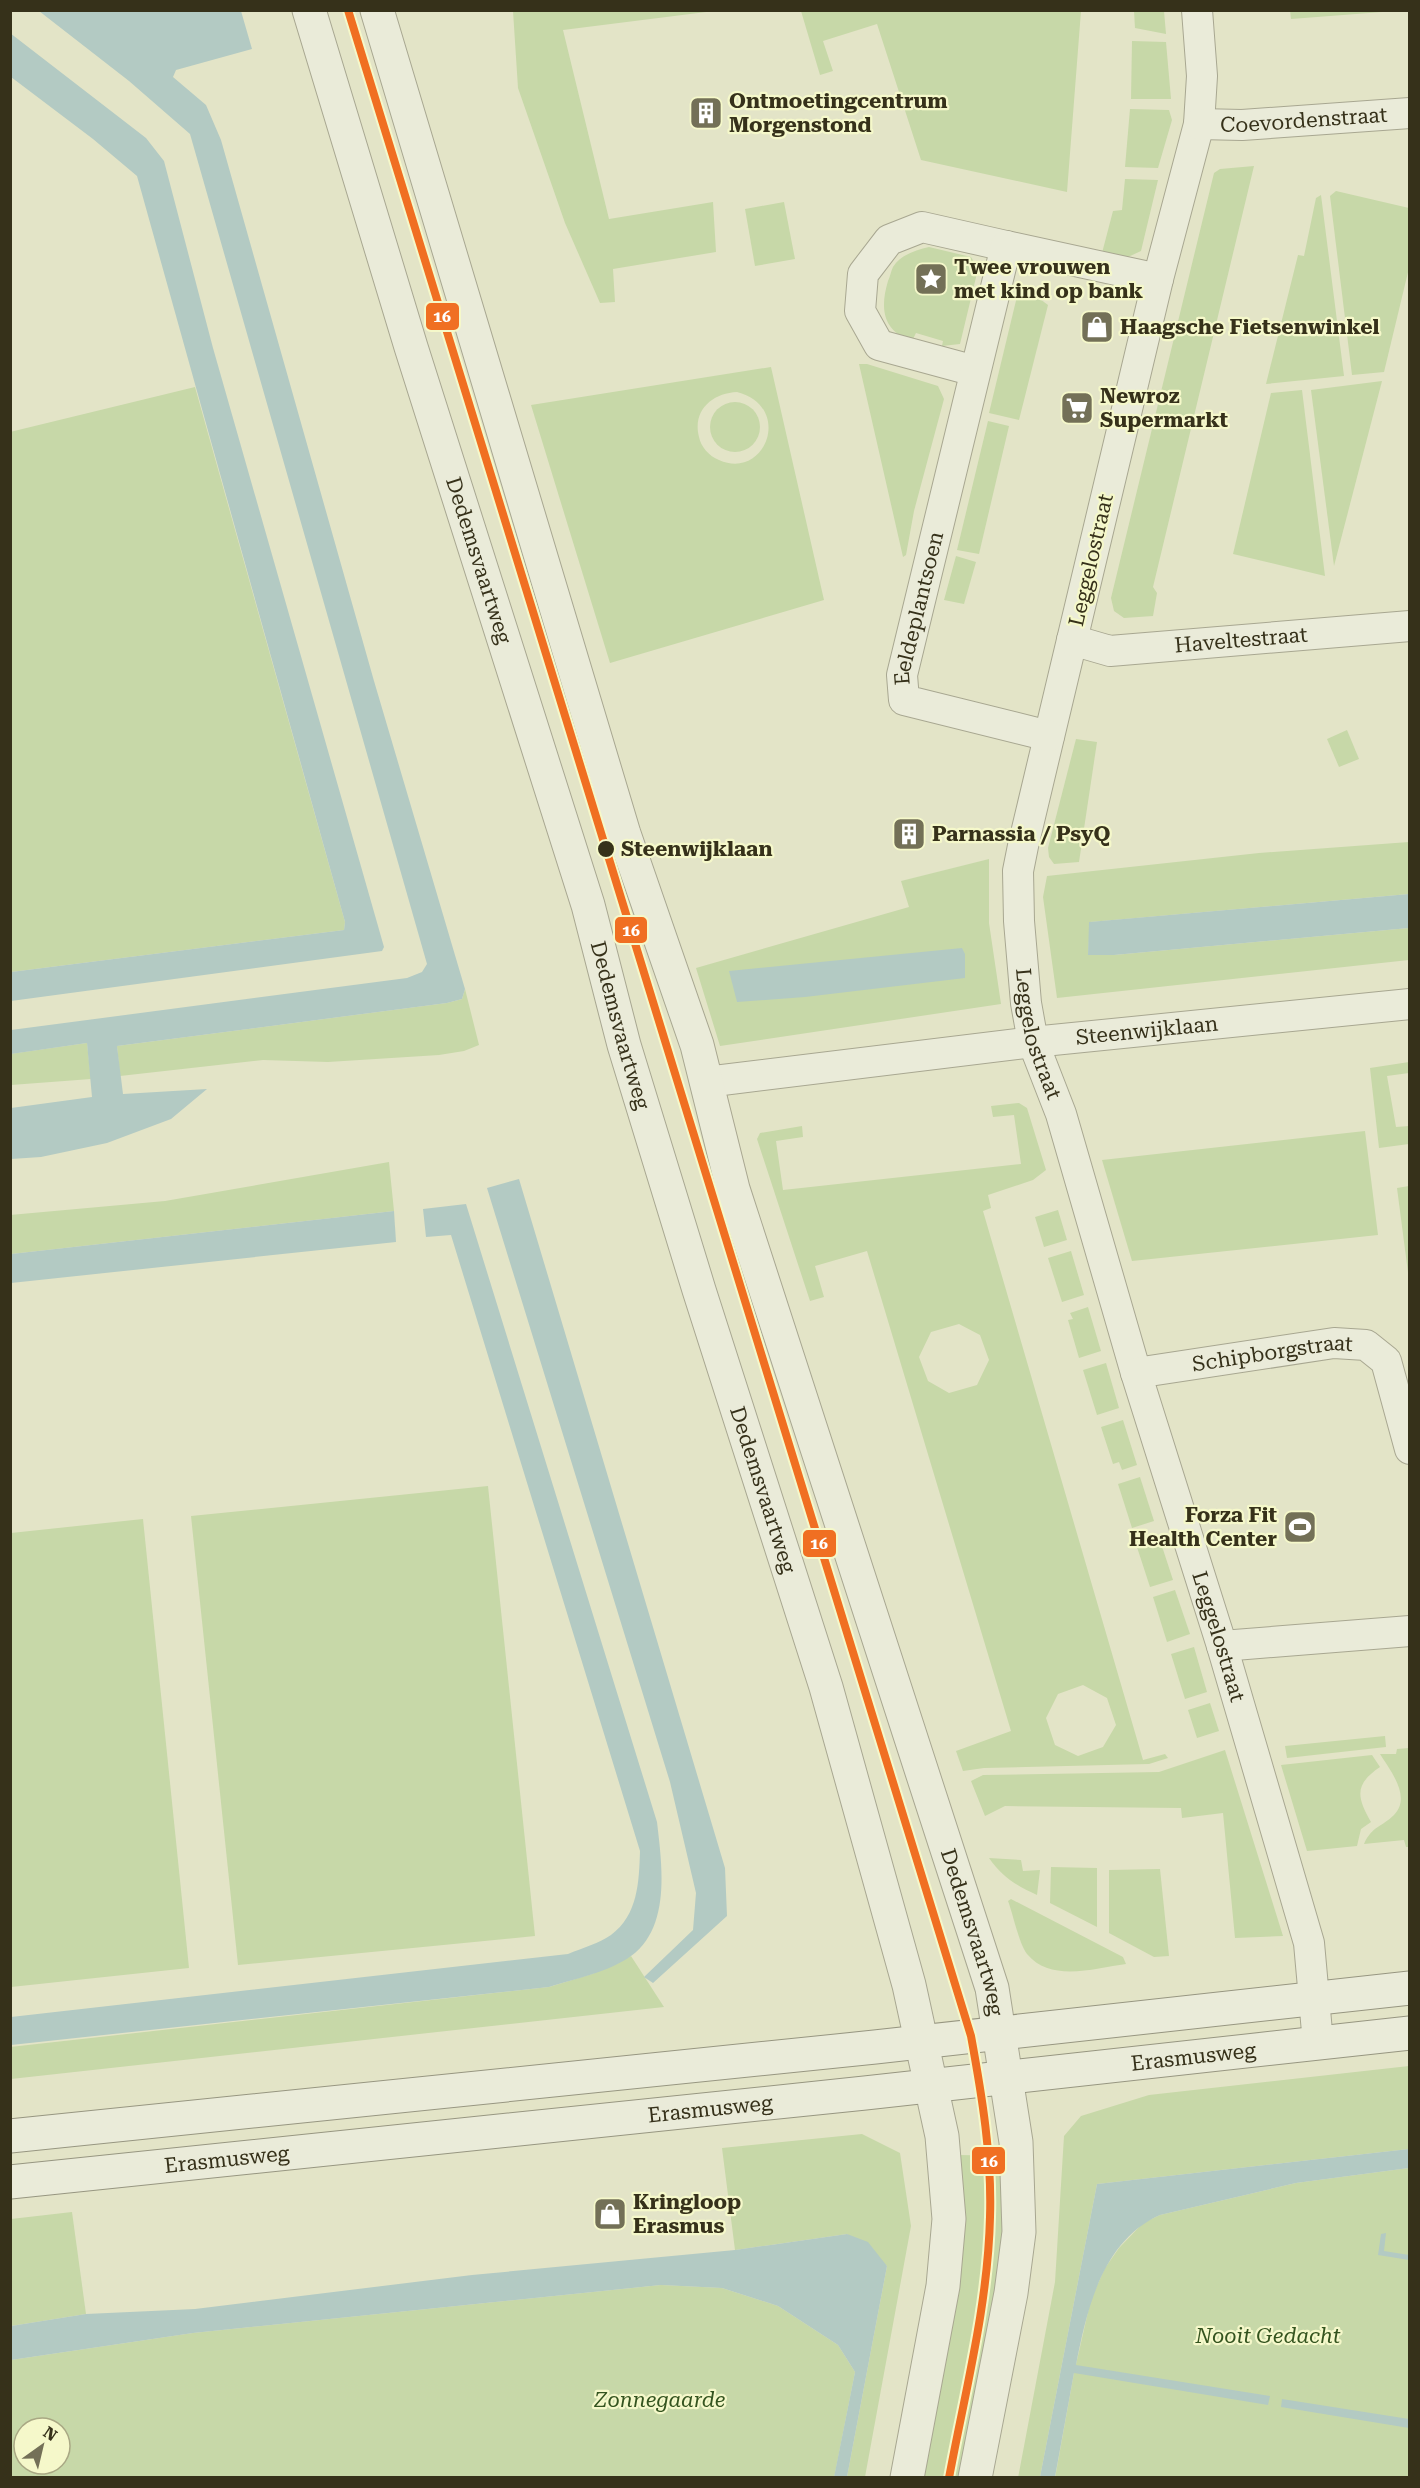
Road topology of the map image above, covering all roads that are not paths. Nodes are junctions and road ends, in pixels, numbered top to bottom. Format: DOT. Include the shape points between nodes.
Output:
graph roads {
  1 [pos="309,10"];
  2 [pos="378,10"];
  3 [pos="1197,10"];
  4 [pos="1410,113"];
  5 [pos="1199,124"];
  6 [pos="1006,246"];
  7 [pos="1158,279"];
  8 [pos="975,371"];
  9 [pos="1410,626"];
  10 [pos="1072,640"];
  11 [pos="1049,736"];
  12 [pos="1410,1004"];
  13 [pos="1033,1042"];
  14 [pos="706,1082"];
  15 [pos="1136,1373"];
  16 [pos="1410,1449"];
  17 [pos="1410,1631"];
  18 [pos="1222,1646"];
  19 [pos="1410,1988"];
  20 [pos="1314,1999"];
  21 [pos="1000,2032"];
  22 [pos="1410,2033"];
  23 [pos="923,2042"];
  24 [pos="1318,2043"];
  25 [pos="1006,2077"];
  26 [pos="932,2086"];
  27 [pos="10,2136"];
  28 [pos="10,2182"];
  29 [pos="907,2478"];
  30 [pos="975,2478"];
  1 -- 23 [label="street, Dedemsvaartweg" via="588,905 624,1045 699,1290 826,1687"];
  2 -- 14 [label="street, Dedemsvaartweg" via="624,834 697,1045"];
  3 -- 5 [label="street, Leggelostraat" via="1202,76"];
  4 -- 5 [label="street, Coevordenstraat" via="1242,125"];
  5 -- 7 [label="street, Leggelostraat"];
  6 -- 7 [label="street"];
  6 -- 8 [label="street, Eeldeplantsoen"];
  6 -- 8 [label="street" via="922,228 889,240 863,274 860,312 879,345"];
  7 -- 10 [label="street, Leggelostraat"];
  8 -- 11 [label="street, Eeldeplantsoen" via="902,675 904,700"];
  9 -- 10 [label="street, Haveltestraat" via="1110,651"];
  10 -- 11 [label="street, Leggelostraat"];
  11 -- 13 [label="street, Leggelostraat" via="1018,871 1026,1003"];
  12 -- 13 [label="street, Steenwijklaan"];
  13 -- 14 [label="street, Steenwijklaan"];
  13 -- 15 [label="street, Leggelostraat" via="1061,1114"];
  14 -- 21 [label="street, Dedemsvaartweg" via="733,1188 992,1988"];
  15 -- 16 [label="street, Schipborgstraat" via="1335,1343 1366,1345 1386,1361"];
  15 -- 18 [label="street, Leggelostraat"];
  17 -- 18 [label="street"];
  18 -- 20 [label="street, Leggelostraat" via="1309,1943"];
  19 -- 20 [label="street, Erasmusweg"];
  20 -- 21 [label="street, Erasmusweg"];
  20 -- 24 [label="street, Leggelostraat"];
  21 -- 23 [label="street, Erasmusweg"];
  21 -- 25 [label="street, Dedemsvaartweg"];
  22 -- 24 [label="street, Erasmusweg"];
  23 -- 26 [label="street, Dedemsvaartweg"];
  23 -- 27 [label="street, Erasmusweg"];
  24 -- 25 [label="street, Erasmusweg"];
  25 -- 26 [label="street, Erasmusweg"];
  25 -- 30 [label="street, Dedemsvaartweg" via="1016,2142 1018,2232 1011,2293"];
  26 -- 28 [label="street, Erasmusweg"];
  26 -- 29 [label="street, Dedemsvaartweg" via="944,2150 949,2220 943,2286"];
}
